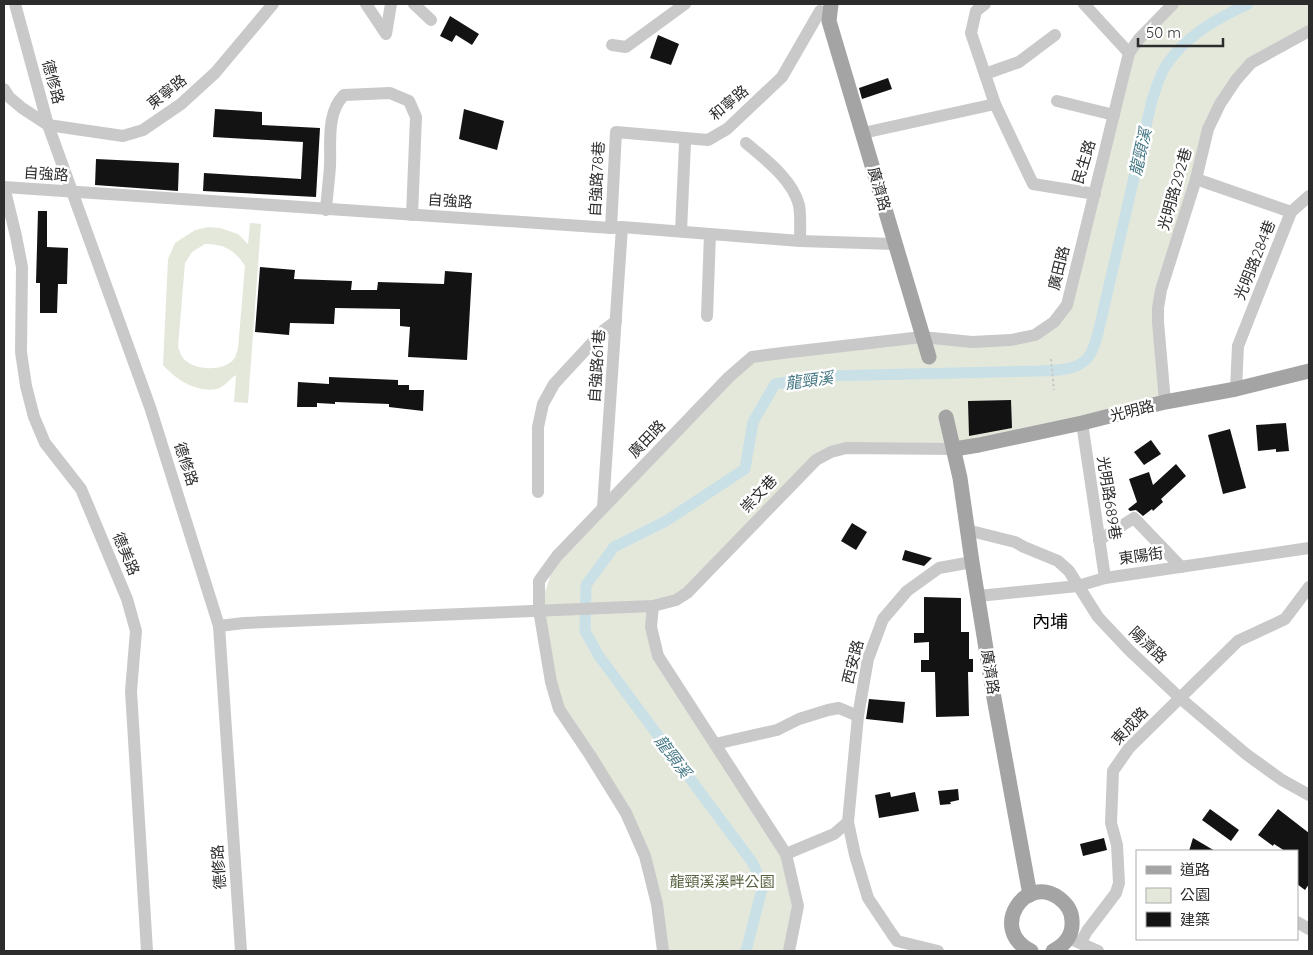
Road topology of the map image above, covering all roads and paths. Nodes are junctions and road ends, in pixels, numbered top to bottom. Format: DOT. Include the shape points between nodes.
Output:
graph roads {
  1 [pos="15,4"];
  2 [pos="273,4"];
  3 [pos="366,4"];
  4 [pos="391,4"];
  5 [pos="414,4"];
  6 [pos="685,4"];
  7 [pos="985,4"];
  8 [pos="1084,4"];
  9 [pos="1173,4"];
  10 [pos="823,10"];
  11 [pos="430,20"];
  12 [pos="1309,30"];
  13 [pos="1055,35"];
  14 [pos="612,45"];
  15 [pos="1129,53"];
  16 [pos="985,74"];
  17 [pos="4,89"];
  18 [pos="1057,101"];
  19 [pos="995,104"];
  20 [pos="1114,115"];
  21 [pos="48,125"];
  22 [pos="616,132"];
  23 [pos="863,133"];
  24 [pos="685,143"];
  25 [pos="746,143"];
  26 [pos="1196,179"];
  27 [pos="4,187"];
  28 [pos="71,192"];
  29 [pos="1095,194"];
  30 [pos="1309,196"];
  31 [pos="326,210"];
  32 [pos="1291,212"];
  33 [pos="412,215"];
  34 [pos="616,227"];
  35 [pos="681,231"];
  36 [pos="710,234"];
  37 [pos="800,240"];
  38 [pos="895,244"];
  39 [pos="707,316"];
  40 [pos="616,321"];
  41 [pos="922,337"];
  42 [pos="929,357"];
  43 [pos="1051,359"];
  44 [pos="1309,371"];
  45 [pos="1236,389"];
  46 [pos="1054,390"];
  47 [pos="1166,402"];
  48 [pos="946,417"];
  49 [pos="1082,423"];
  50 [pos="954,449"];
  51 [pos="538,492"];
  52 [pos="603,507"];
  53 [pos="967,530"];
  54 [pos="1099,540"];
  55 [pos="1309,548"];
  56 [pos="972,562"];
  57 [pos="1181,567"];
  58 [pos="1105,578"];
  59 [pos="1078,586"];
  60 [pos="1309,587"];
  61 [pos="978,596"];
  62 [pos="653,606"];
  63 [pos="540,610"];
  64 [pos="219,626"];
  65 [pos="1180,698"];
  66 [pos="858,716"];
  67 [pos="715,744"];
  68 [pos="1309,795"];
  69 [pos="848,822"];
  70 [pos="786,854"];
  71 [pos="1030,895"];
  72 [pos="1298,923"];
  73 [pos="1309,929"];
  74 [pos="1075,940"];
  75 [pos="896,946"];
  76 [pos="147,951"];
  77 [pos="240,951"];
  78 [pos="663,951"];
  79 [pos="789,951"];
  80 [pos="938,951"];
  81 [pos="1031,951"];
  82 [pos="1053,951"];
  83 [pos="1098,951"];
  1 -- 21 [label="street, 德修路"];
  2 -- 21 [label="street, 東寧路" via="215,73 181,104 143,130 123,136"];
  3 -- 4 [label="street" via="386,34"];
  5 -- 11 [label="street"];
  6 -- 14 [label="street" via="626,47"];
  7 -- 16 [label="street, 民生路" via="976,11 971,33"];
  8 -- 15 [label="street"];
  9 -- 15 [label="street, 民生路" via="1138,39"];
  10 -- 22 [label="street, 和寧路" via="782,77 727,129 708,140"];
  10 -- 23 [label="main road, 廣濟路"];
  12 -- 26 [label="street, 光明路292巷" via="1251,63 1236,80 1208,129"];
  13 -- 16 [label="street" via="1019,62"];
  15 -- 20 [label="street, 民生路"];
  16 -- 19 [label="street, 民生路"];
  17 -- 21 [label="street" via="22,108"];
  18 -- 20 [label="street"];
  19 -- 23 [label="street"];
  19 -- 29 [label="street, 民生路" via="1033,184"];
  20 -- 29 [label="street, 民生路"];
  21 -- 28 [label="street, 德修路"];
  22 -- 34 [label="street, 自強路78巷"];
  23 -- 38 [label="main road, 廣濟路"];
  24 -- 35 [label="street"];
  25 -- 37 [label="street" via="793,189 799,206"];
  26 -- 32 [label="street, 光明路284巷"];
  26 -- 47 [label="street, 光明路292巷" via="1158,308"];
  27 -- 28 [label="street, 自強路"];
  27 -- 76 [label="street, 德美路" via="22,267 21,352 34,417 45,443 81,490 128,599 136,630 132,691"];
  28 -- 31 [label="street, 自強路"];
  28 -- 64 [label="street, 德修路" via="150,407"];
  29 -- 41 [label="street, 廣田路" via="1067,305 1054,322 1035,335 1011,340 972,342"];
  30 -- 32 [label="street"];
  31 -- 33 [label="street, 自強路"];
  31 -- 33 [label="street" via="331,123 337,102 344,95 390,93 409,100 416,117"];
  32 -- 45 [label="street, 光明路284巷" via="1238,346"];
  33 -- 34 [label="street, 自強路"];
  34 -- 35 [label="street, 自強路"];
  34 -- 40 [label="street, 自強路61巷"];
  35 -- 36 [label="street, 自強路"];
  36 -- 37 [label="street, 自強路"];
  36 -- 39 [label="street"];
  37 -- 38 [label="street, 自強路"];
  38 -- 41 [label="main road, 廣濟路"];
  40 -- 51 [label="street" via="554,384 543,404 538,427"];
  40 -- 52 [label="street, 自強路61巷"];
  41 -- 42 [label="main road, 廣濟路"];
  41 -- 52 [label="street, 廣田路" via="752,357"];
  43 -- 46 [label="path"];
  44 -- 45 [label="main road, 光明路"];
  45 -- 47 [label="main road, 光明路"];
  47 -- 49 [label="main road, 光明路"];
  48 -- 50 [label="main road, 廣濟路"];
  49 -- 50 [label="main road, 光明路"];
  49 -- 54 [label="street, 光明路689巷"];
  50 -- 53 [label="main road, 廣濟路"];
  50 -- 62 [label="street, 崇文巷" via="846,448 831,452 816,460 687,593 676,600"];
  52 -- 63 [label="street, 廣田路" via="557,556 540,581"];
  53 -- 56 [label="main road, 廣濟路"];
  53 -- 59 [label="street, 陽濟路" via="1015,542 1058,561"];
  54 -- 57 [label="street" via="1134,518"];
  54 -- 58 [label="street, 光明路689巷"];
  55 -- 57 [label="street, 東陽街"];
  56 -- 61 [label="main road, 廣濟路"];
  56 -- 66 [label="street, 西安路" via="939,568 907,590 884,619 868,659"];
  57 -- 58 [label="street, 東陽街"];
  58 -- 59 [label="street, 東陽街"];
  59 -- 61 [label="street, 東陽街"];
  59 -- 65 [label="street, 陽濟路" via="1098,617"];
  60 -- 65 [label="street, 東成路" via="1285,619 1238,641"];
  61 -- 71 [label="main road, 廣濟路"];
  62 -- 63 [label="street, 崇文巷"];
  62 -- 67 [label="street" via="651,627 658,656"];
  63 -- 64 [label="street, 崇文巷"];
  63 -- 78 [label="street, 廣田路" via="551,682 559,709 626,813 645,856 657,904"];
  64 -- 77 [label="street, 德修路"];
  65 -- 68 [label="street, 陽濟路" via="1246,754"];
  65 -- 74 [label="street, 東成路" via="1129,748 1113,771 1111,823 1117,845 1119,883 1116,893 1087,931"];
  66 -- 67 [label="street" via="839,708 828,710 778,730"];
  66 -- 69 [label="street, 西安路"];
  67 -- 70 [label="street"];
  69 -- 70 [label="street" via="834,834"];
  69 -- 75 [label="street, 西安路" via="868,898"];
  70 -- 79 [label="street" via="798,906"];
  71 -- 74 [label="main road" via="1048,893 1065,903 1070,911"];
  71 -- 81 [label="main road" via="1021,901 1011,920 1016,940"];
  72 -- 73 [label="street"];
  74 -- 82 [label="main road"];
  74 -- 83 [label="street"];
  75 -- 80 [label="street, 西安路"];
}
